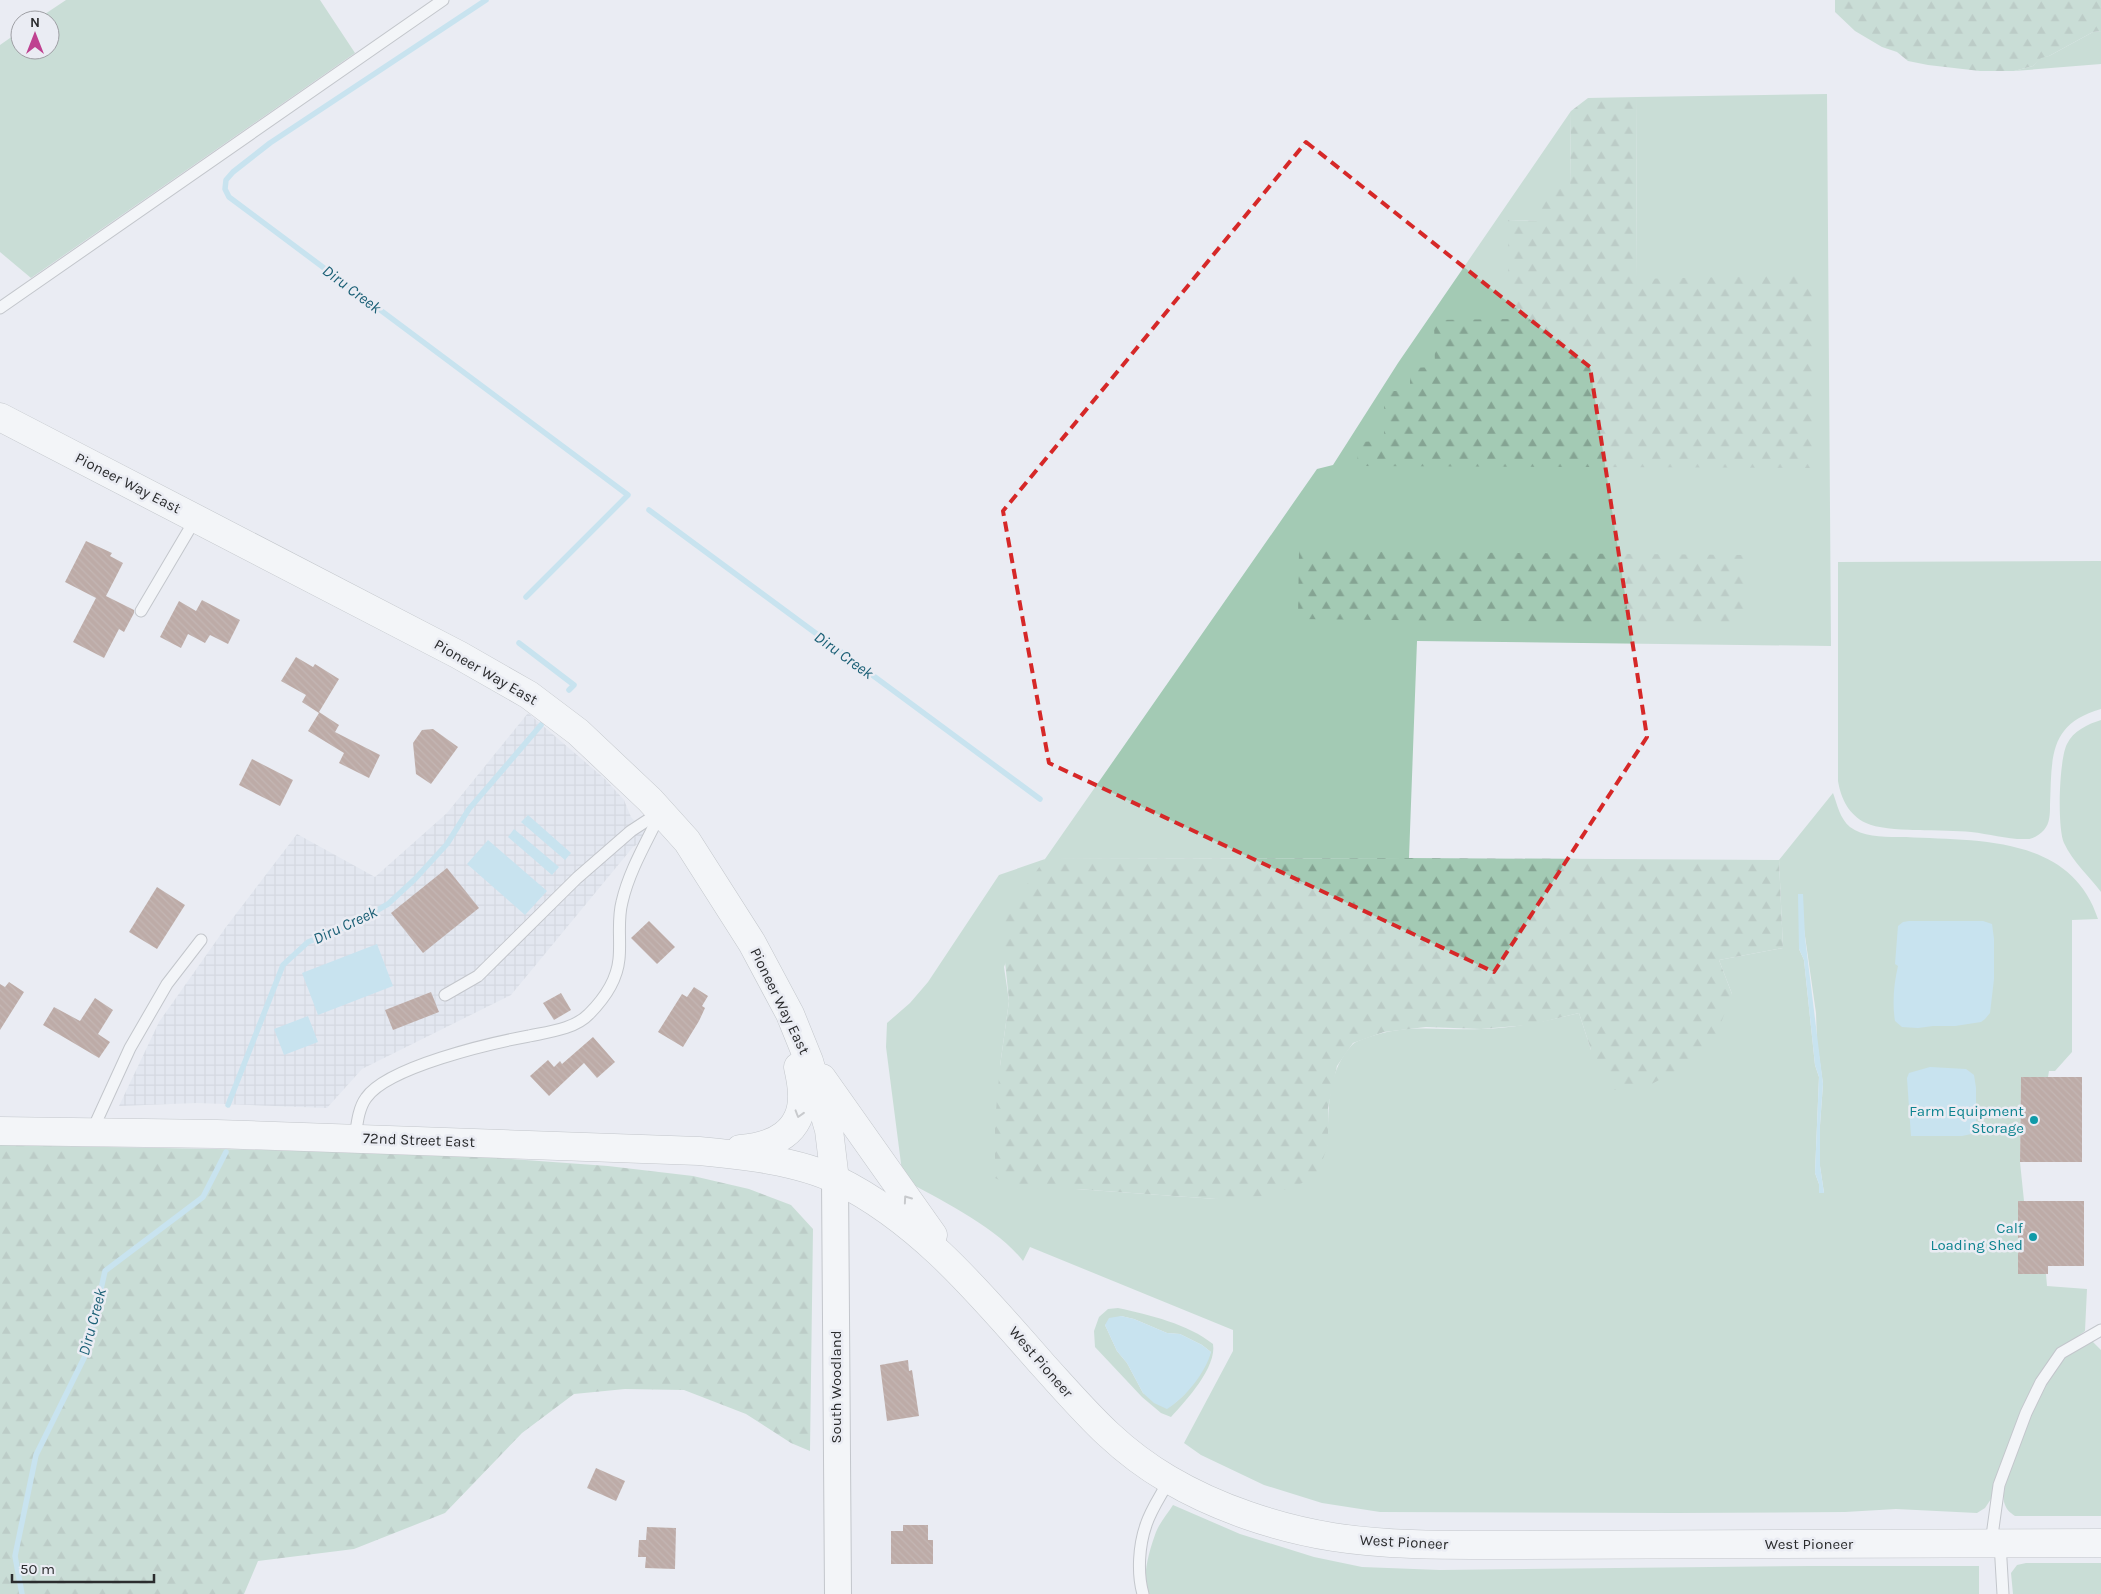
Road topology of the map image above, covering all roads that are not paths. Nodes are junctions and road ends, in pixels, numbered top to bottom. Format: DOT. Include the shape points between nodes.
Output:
graph roads {
  1 [pos="442,0"];
  2 [pos="0,308"];
  3 [pos="0,418"];
  4 [pos="196,518"];
  5 [pos="142,610"];
  6 [pos="661,812"];
  7 [pos="201,940"];
  8 [pos="445,995"];
  9 [pos="790,1014"];
  10 [pos="809,1061"];
  11 [pos="0,1131"];
  12 [pos="90,1133"];
  13 [pos="355,1138"];
  14 [pos="699,1151"];
  15 [pos="835,1180"];
  16 [pos="956,1267"];
  17 [pos="2101,1330"];
  18 [pos="1169,1480"];
  19 [pos="1996,1543"];
  20 [pos="2101,1543"];
  21 [pos="838,1594"];
  22 [pos="1144,1594"];
  23 [pos="2003,1594"];
  1 -- 2 [label="lane"];
  3 -- 4 [label="main road, Pioneer Way East"];
  4 -- 5 [label="lane"];
  4 -- 6 [label="main road, Pioneer Way East" via="360,602 530,695 578,732"];
  6 -- 8 [label="lane" via="631,831 577,878 478,976"];
  6 -- 9 [label="main road, Pioneer Way East" via="713,880 762,959"];
  6 -- 13 [label="lane" via="622,902 616,976 588,1016 559,1029 459,1054 384,1081 366,1097 360,1108"];
  7 -- 12 [label="lane" via="167,984 130,1048"];
  9 -- 10 [label="main road, Pioneer Way East"];
  9 -- 14 [label="main road, one-way" via="802,1094 795,1125 786,1136 772,1144"];
  10 -- 15 [label="main road, Pioneer Way East" via="829,1130"];
  16 -- 10 [label="main road, one-way"];
  11 -- 12 [label="main road, 72nd Street East"];
  12 -- 13 [label="main road, 72nd Street East"];
  13 -- 14 [label="main road, 72nd Street East"];
  14 -- 15 [label="main road, 72nd Street East" via="775,1161"];
  15 -- 16 [label="main road, West Pioneer" via="873,1201"];
  15 -- 21 [label="street, South Woodland"];
  16 -- 18 [label="main road, West Pioneer" via="1103,1431"];
  17 -- 19 [label="lane" via="2061,1352 2041,1382 1999,1484"];
  18 -- 19 [label="main road, West Pioneer" via="1226,1506 1268,1520 1333,1537 1383,1542 1507,1545"];
  18 -- 22 [label="lane" via="1146,1525 1140,1583"];
  19 -- 20 [label="main road, West Pioneer"];
  19 -- 23 [label="lane"];
}
